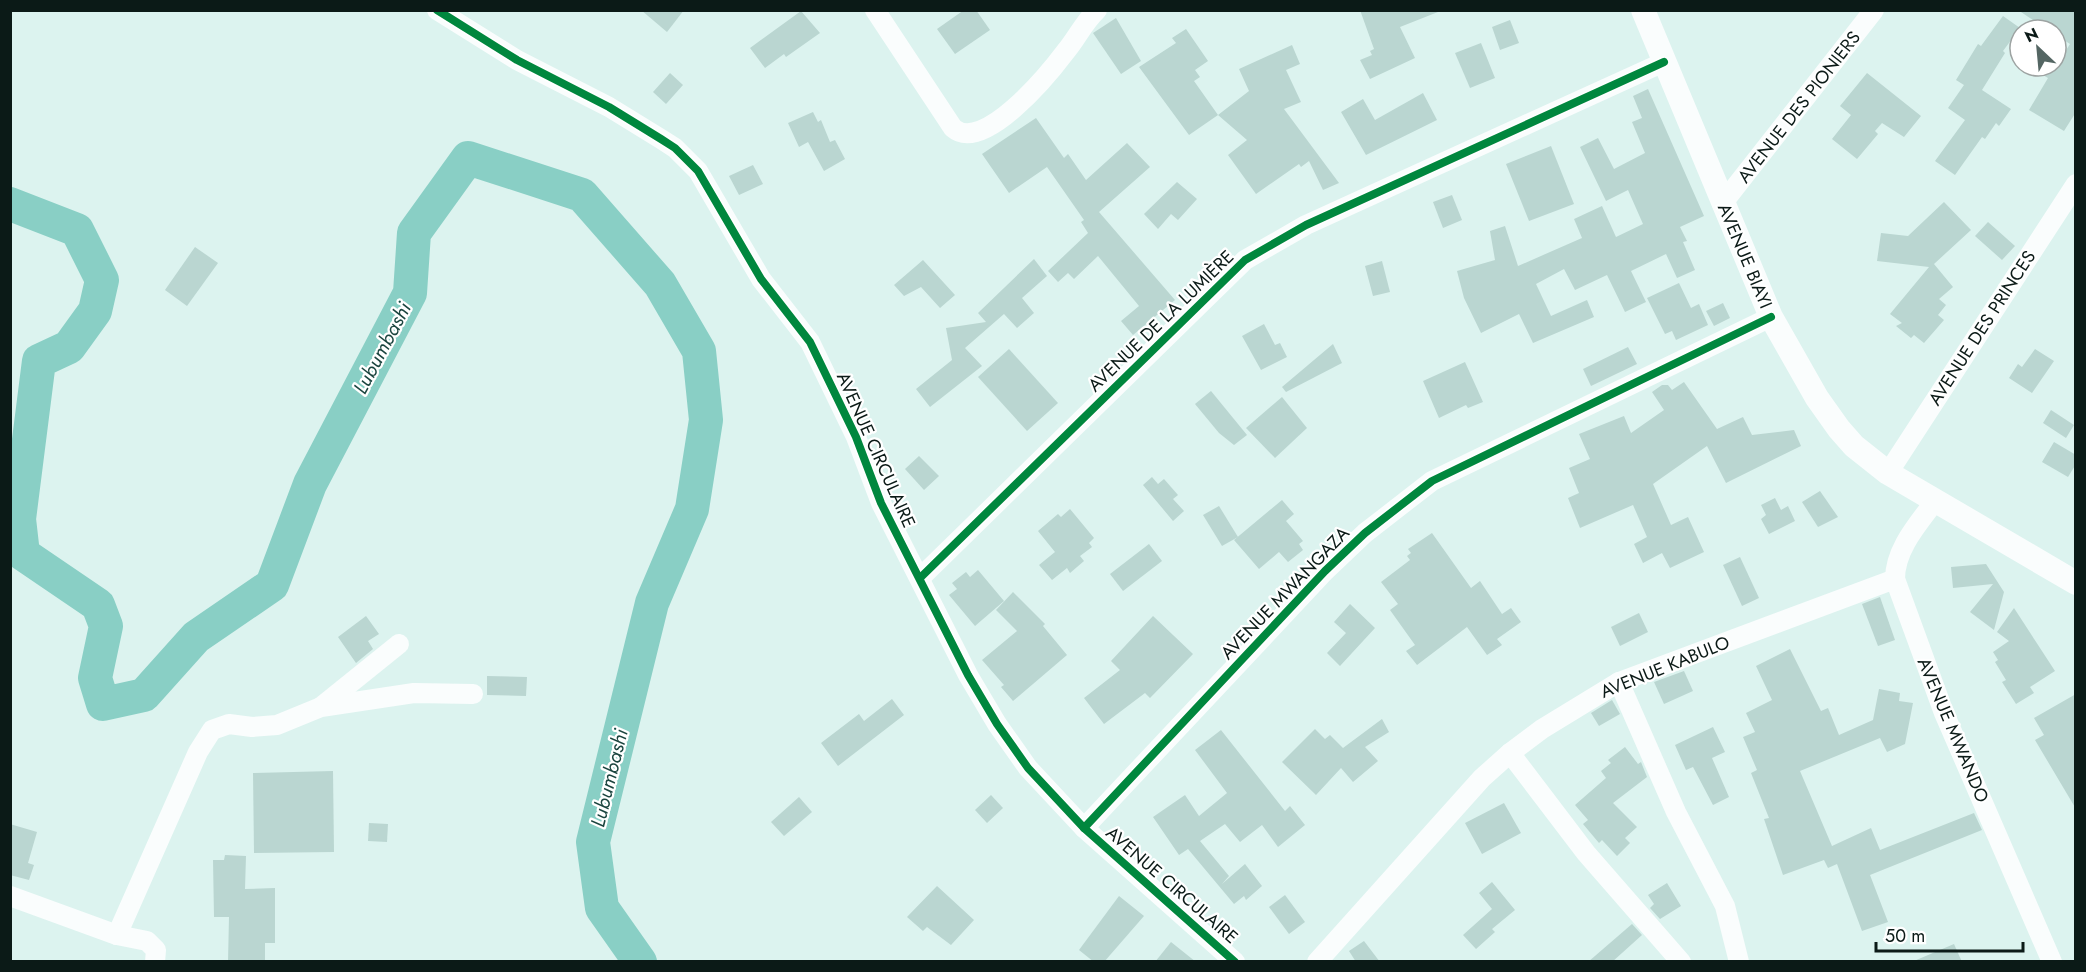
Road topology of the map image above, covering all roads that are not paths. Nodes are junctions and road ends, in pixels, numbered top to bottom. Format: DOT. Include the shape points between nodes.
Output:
graph roads {
  1 [pos="437,10"];
  2 [pos="875,10"];
  3 [pos="1097,10"];
  4 [pos="1642,10"];
  5 [pos="1874,10"];
  6 [pos="1664,62"];
  7 [pos="2076,184"];
  8 [pos="1722,204"];
  9 [pos="1772,317"];
  10 [pos="1888,473"];
  11 [pos="1935,501"];
  12 [pos="920,578"];
  13 [pos="1895,579"];
  14 [pos="2076,583"];
  15 [pos="399,644"];
  16 [pos="1619,682"];
  17 [pos="473,694"];
  18 [pos="321,707"];
  19 [pos="1510,753"];
  20 [pos="1084,828"];
  21 [pos="10,896"];
  22 [pos="117,935"];
  23 [pos="154,954"];
  24 [pos="1235,962"];
  25 [pos="1317,962"];
  26 [pos="1681,962"];
  27 [pos="1739,962"];
  28 [pos="2052,962"];
  1 -- 12 [label="street, AVENUE CIRCULAIRE" via="517,60 661,139 698,171 761,279 810,342 844,411 881,503"];
  2 -- 3 [label="street" via="960,135 991,126 1027,96"];
  4 -- 6 [label="street, AVENUE BIAYI"];
  5 -- 8 [label="street, AVENUE DES PIONIERS"];
  6 -- 8 [label="street, AVENUE BIAYI"];
  6 -- 12 [label="street, AVENUE DE LA LUMIÈRE" via="1306,225 1245,260"];
  7 -- 10 [label="street, AVENUE DES PRINCES"];
  8 -- 9 [label="street, AVENUE BIAYI"];
  9 -- 10 [label="street, AVENUE BIAYI" via="1816,398 1839,429"];
  9 -- 20 [label="street, AVENUE MWANGAZA" via="1431,481 1365,533 1325,571"];
  10 -- 11 [label="street, AVENUE BIAYI"];
  11 -- 13 [label="street" via="1904,545 1895,567"];
  11 -- 14 [label="street, AVENUE BIAYI"];
  12 -- 20 [label="street, AVENUE CIRCULAIRE" via="997,724 1028,768"];
  13 -- 16 [label="street, AVENUE KABULO"];
  13 -- 28 [label="street, AVENUE MWANDO" via="1944,713"];
  15 -- 18 [label="street"];
  16 -- 19 [label="street, AVENUE KABULO"];
  16 -- 27 [label="street" via="1676,812 1725,906"];
  17 -- 18 [label="street" via="414,693"];
  18 -- 22 [label="street" via="277,725 221,726 205,738"];
  19 -- 25 [label="street, AVENUE KABULO" via="1460,801"];
  19 -- 26 [label="street" via="1586,853"];
  20 -- 24 [label="street, AVENUE CIRCULAIRE"];
  21 -- 22 [label="street"];
  22 -- 23 [label="street" via="147,941"];
}
